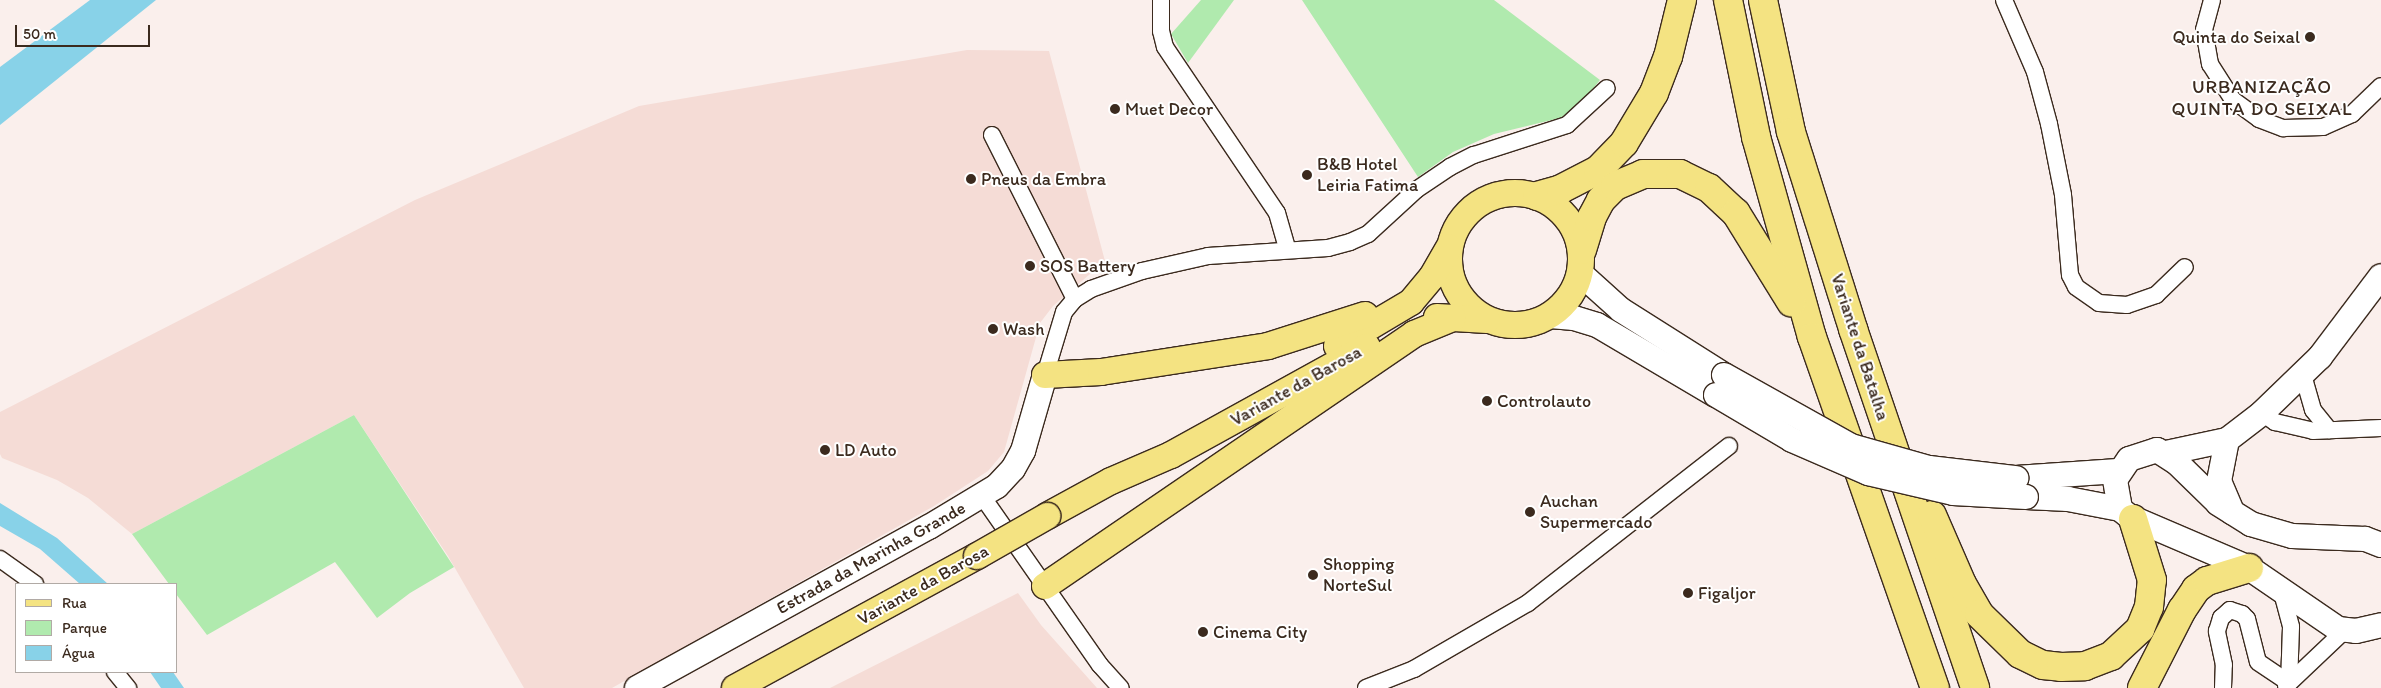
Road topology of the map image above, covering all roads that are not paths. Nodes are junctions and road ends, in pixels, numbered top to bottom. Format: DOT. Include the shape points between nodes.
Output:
graph roads {
  1 [pos="1161,0"];
  2 [pos="1682,0"];
  3 [pos="1728,0"];
  4 [pos="1763,0"];
  5 [pos="2004,0"];
  6 [pos="2212,0"];
  7 [pos="2381,86"];
  8 [pos="1607,88"];
  9 [pos="992,135"];
  10 [pos="1537,196"];
  11 [pos="1449,248"];
  12 [pos="1287,249"];
  13 [pos="1581,262"];
  14 [pos="2185,267"];
  15 [pos="2381,276"];
  16 [pos="1420,291"];
  17 [pos="1075,299"];
  18 [pos="1550,316"];
  19 [pos="1453,318"];
  20 [pos="1487,320"];
  21 [pos="1812,337"];
  22 [pos="1045,375"];
  23 [pos="2303,375"];
  24 [pos="1720,385"];
  25 [pos="2262,413"];
  26 [pos="2381,428"];
  27 [pos="2329,430"];
  28 [pos="2227,440"];
  29 [pos="1729,446"];
  30 [pos="2166,454"];
  31 [pos="2118,471"];
  32 [pos="1111,481"];
  33 [pos="2021,488"];
  34 [pos="1908,493"];
  35 [pos="982,496"];
  36 [pos="2127,514"];
  37 [pos="2233,514"];
  38 [pos="2381,545"];
  39 [pos="0,559"];
  40 [pos="2249,568"];
  41 [pos="34,583"];
  42 [pos="1045,586"];
  43 [pos="2281,589"];
  44 [pos="2381,625"];
  45 [pos="2344,631"];
  46 [pos="116,673"];
  47 [pos="2286,685"];
  48 [pos="128,688"];
  49 [pos="637,688"];
  50 [pos="735,688"];
  51 [pos="1121,688"];
  52 [pos="1366,688"];
  53 [pos="1935,688"];
  54 [pos="1975,688"];
  55 [pos="2142,688"];
  56 [pos="2223,688"];
  1 -- 12 [label="street" via="1161,31 1165,47 1277,213"];
  2 -- 10 [label="highway" via="1668,58 1654,93 1624,143 1598,170"];
  3 -- 21 [label="highway" via="1756,137"];
  4 -- 34 [label="highway, Variante da Batalha" via="1791,132"];
  5 -- 14 [label="street" via="2035,72 2049,124 2063,196 2070,275 2076,287 2099,303 2127,306 2156,295"];
  6 -- 7 [label="street" via="2204,30 2210,64 2232,100 2259,119 2283,128 2323,128 2352,114"];
  8 -- 12 [label="street" via="1567,125 1450,166 1416,190 1368,234 1328,248"];
  9 -- 17 [label="street"];
  10 -- 11 [label="main road" via="1514,192 1491,197 1471,209 1457,226"];
  10 -- 13 [label="main road" via="1554,204 1567,216 1577,232"];
  11 -- 16 [label="main road, Variante da Barosa"];
  11 -- 20 [label="main road" via="1449,266 1456,290 1472,310"];
  12 -- 17 [label="street" via="1176,262 1108,282"];
  13 -- 18 [label="main road" via="1564,305"];
  13 -- 21 [label="highway" via="1592,217 1601,200 1615,186 1630,178 1661,172 1696,180 1736,214 1763,252"];
  13 -- 24 [label="main road" via="1621,310"];
  15 -- 23 [label="main road"];
  16 -- 22 [label="main road" via="1329,328 1268,346 1101,372"];
  16 -- 32 [label="main road, Variante da Barosa" via="1393,314 1163,444"];
  17 -- 22 [label="street" via="1059,323"];
  18 -- 20 [label="main road" via="1529,324 1508,325"];
  18 -- 24 [label="main road" via="1574,318 1597,325"];
  19 -- 20 [label="main road, Variante da Barosa"];
  19 -- 32 [label="main road, Variante da Barosa" via="1432,317 1407,324 1171,455"];
  19 -- 42 [label="main road" via="1414,334"];
  21 -- 53 [label="highway"];
  22 -- 35 [label="main road, Estrada da Marinha Grande" via="1018,461 1007,478"];
  23 -- 25 [label="main road"];
  23 -- 27 [label="street" via="2313,410"];
  24 -- 33 [label="main road, bridge" via="1792,440 1868,473 1953,493"];
  25 -- 27 [label="street" via="2288,426 2313,431"];
  25 -- 28 [label="main road"];
  26 -- 27 [label="street"];
  28 -- 30 [label="main road"];
  28 -- 37 [label="main road" via="2219,481"];
  29 -- 52 [label="street" via="1528,602 1414,669"];
  30 -- 31 [label="main road" via="2157,450 2139,453"];
  30 -- 37 [label="main road" via="2202,490"];
  31 -- 33 [label="main road"];
  31 -- 36 [label="main road" via="2115,488"];
  32 -- 50 [label="main road, Variante da Barosa, bridge"];
  33 -- 36 [label="main road"];
  34 -- 36 [label="highway" via="1933,516 1962,584 1979,614 2020,654 2043,665 2061,667 2085,666 2111,656 2140,629 2152,595 2152,580"];
  34 -- 54 [label="highway, Variante da Batalha"];
  35 -- 42 [label="street"];
  35 -- 49 [label="main road, Estrada da Marinha Grande"];
  36 -- 40 [label="main road"];
  37 -- 38 [label="main road" via="2274,532 2365,539"];
  39 -- 41 [label="street"];
  40 -- 43 [label="main road"];
  40 -- 55 [label="highway" via="2207,581 2196,589"];
  42 -- 51 [label="street" via="1100,665"];
  43 -- 45 [label="main road"];
  43 -- 47 [label="street" via="2291,627"];
  44 -- 45 [label="main road"];
  45 -- 47 [label="street"];
  46 -- 48 [label="street"];
  47 -- 56 [label="street" via="2258,662 2247,620 2242,614 2230,610 2221,618 2217,631 2224,665"];
}
